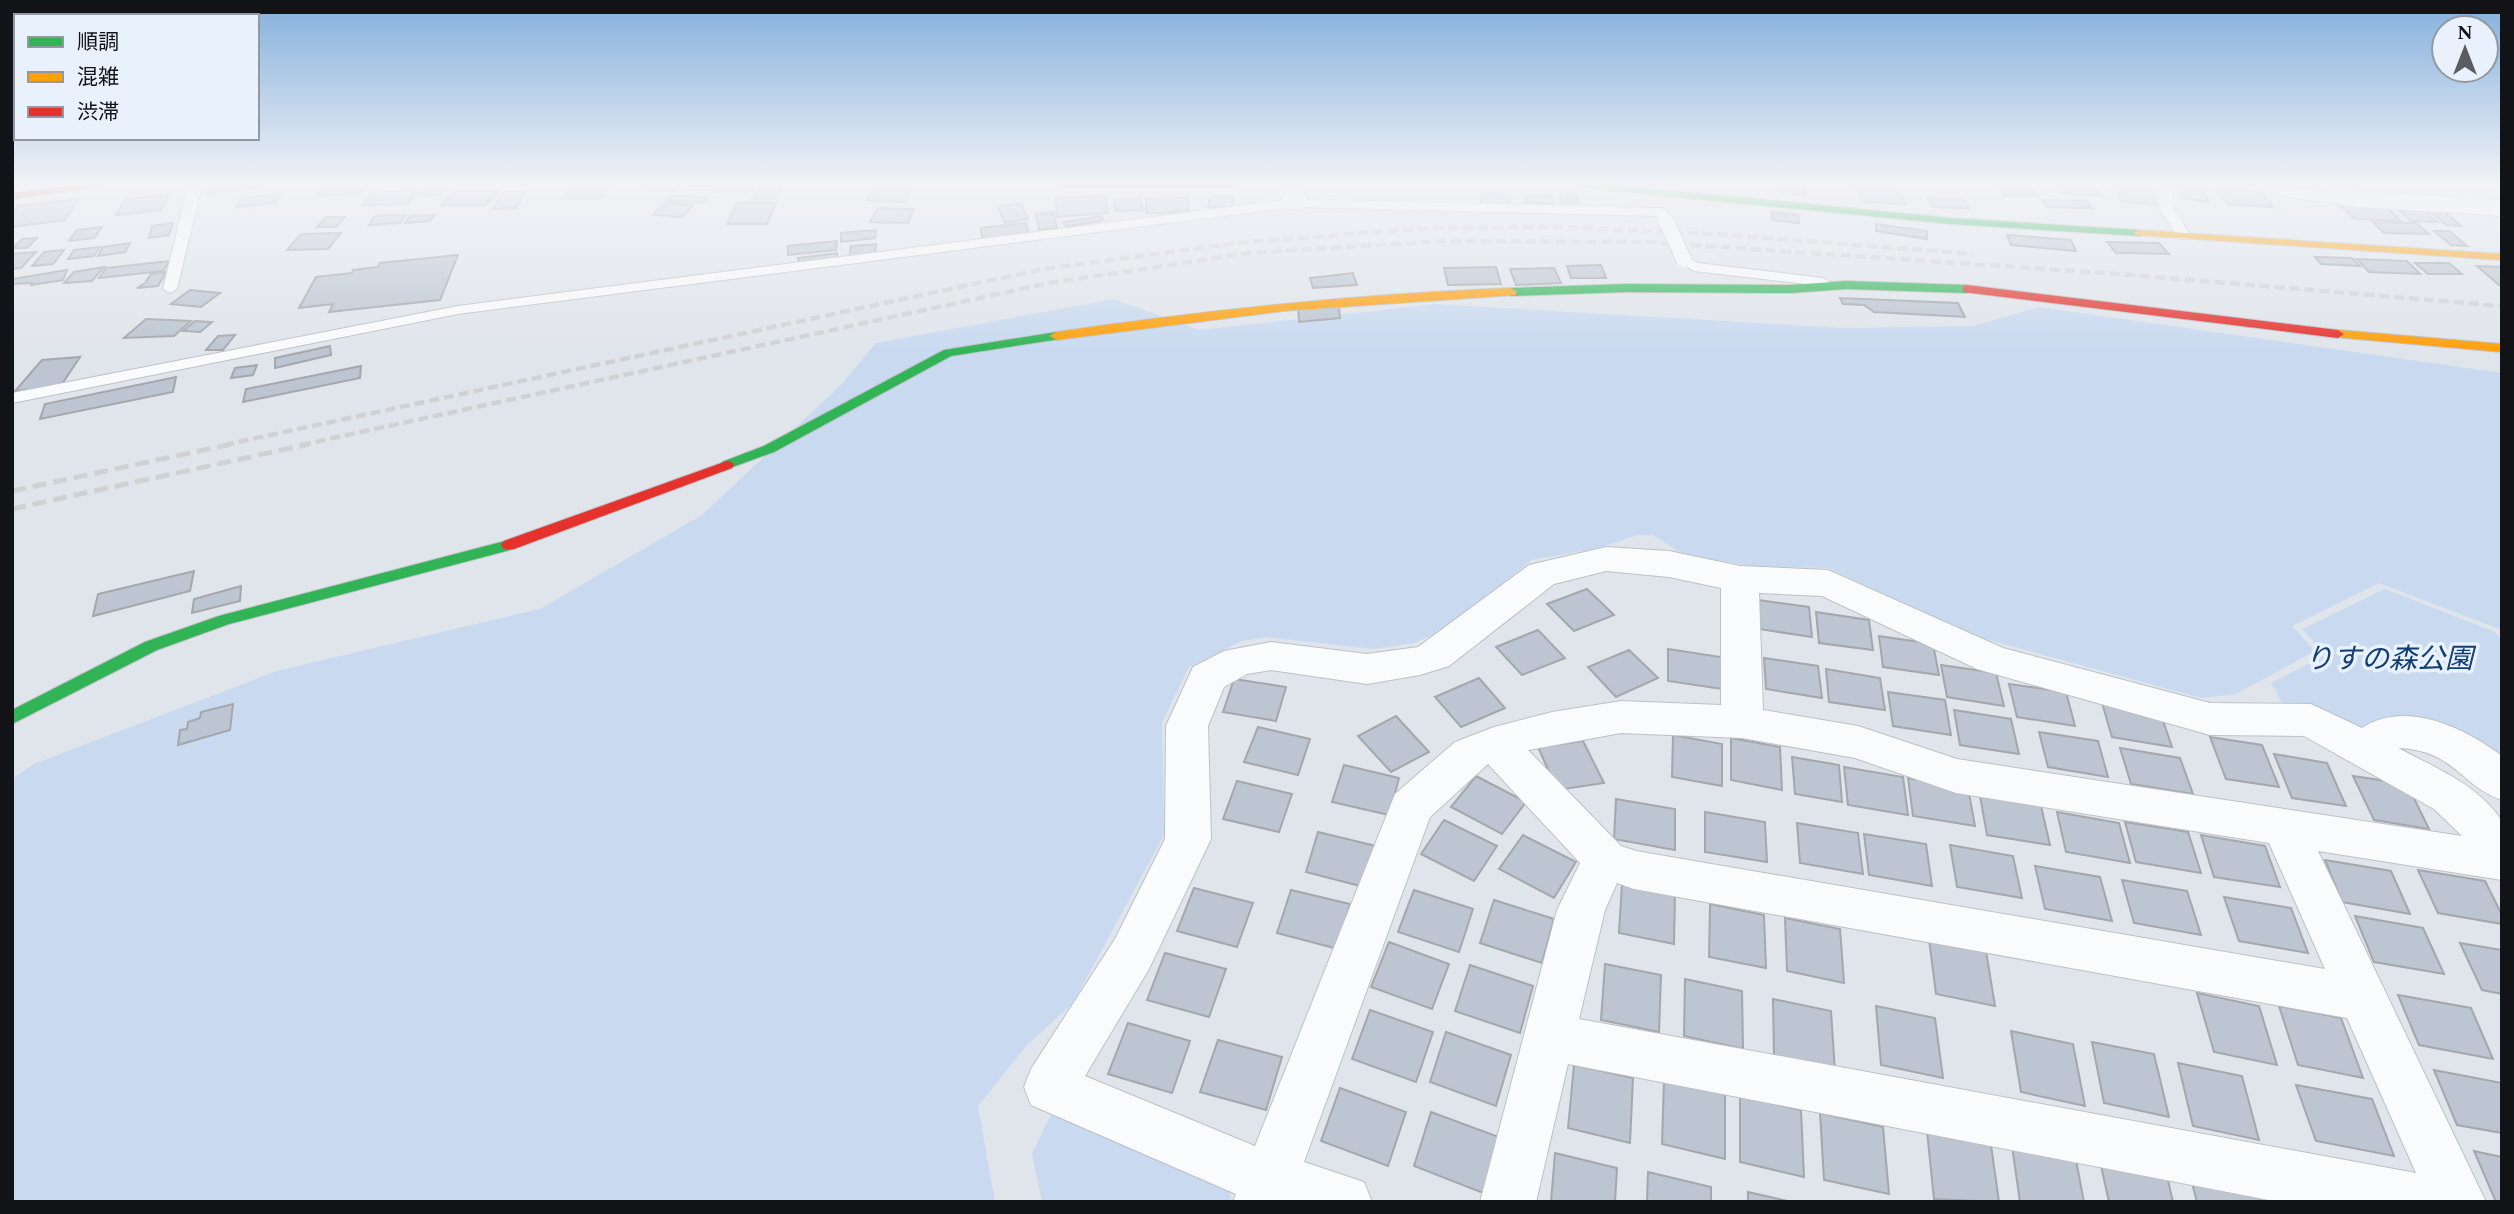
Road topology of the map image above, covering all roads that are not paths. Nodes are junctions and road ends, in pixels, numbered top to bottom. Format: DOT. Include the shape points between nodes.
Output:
graph roads {
  1 [pos="183,242"];
  2 [pos="949,242"];
  3 [pos="1676,242"];
  4 [pos="2270,242"];
  5 [pos="2502,257"];
  6 [pos="1846,285"];
  7 [pos="170,289"];
  8 [pos="2502,348"];
  9 [pos="12,398"];
  10 [pos="1740,579"];
  11 [pos="12,718"];
  12 [pos="1742,722"];
  13 [pos="1494,743"];
  14 [pos="2365,749"];
  15 [pos="2502,783"];
  16 [pos="2285,829"];
  17 [pos="1605,859"];
  18 [pos="2361,998"];
  19 [pos="1550,1037"];
  20 [pos="1264,1190"];
  21 [pos="1344,1202"];
  22 [pos="1508,1202"];
  23 [pos="2424,1202"];
  24 [pos="2458,1202"];
  1 -- 7 [label="lane"];
  2 -- 9 [label="lane" via="458,310"];
  3 -- 6 [label="lane, bridge" via="1684,260 1694,267"];
  4 -- 5 [label="main road"];
  6 -- 8 [label="main road" via="1972,289 2279,328"];
  6 -- 11 [label="main road" via="1396,295 1188,316 948,353 769,449 514,544 225,620 151,646"];
  10 -- 12 [label="street"];
  10 -- 14 [label="street" via="1828,583 1991,659 2210,719 2311,720"];
  10 -- 20 [label="street" via="1669,564 1605,559 1542,574 1435,656 1420,662 1367,669 1271,656 1238,661 1207,678 1187,726 1188,839 1132,954 1050,1087"];
  12 -- 13 [label="street" via="1621,717"];
  12 -- 16 [label="street" via="1858,742 1956,776"];
  13 -- 17 [label="street"];
  13 -- 20 [label="street" via="1471,754 1411,807"];
  14 -- 15 [label="street" via="2376,737 2405,731 2443,740 2485,764"];
  14 -- 16 [label="street" via="2451,797 2481,826 2502,861"];
  16 -- 18 [label="street"];
  17 -- 18 [label="street" via="1634,870"];
  17 -- 19 [label="street" via="1581,910"];
  18 -- 24 [label="street"];
  19 -- 22 [label="street"];
  19 -- 23 [label="street"];
  20 -- 21 [label="street"];
}
